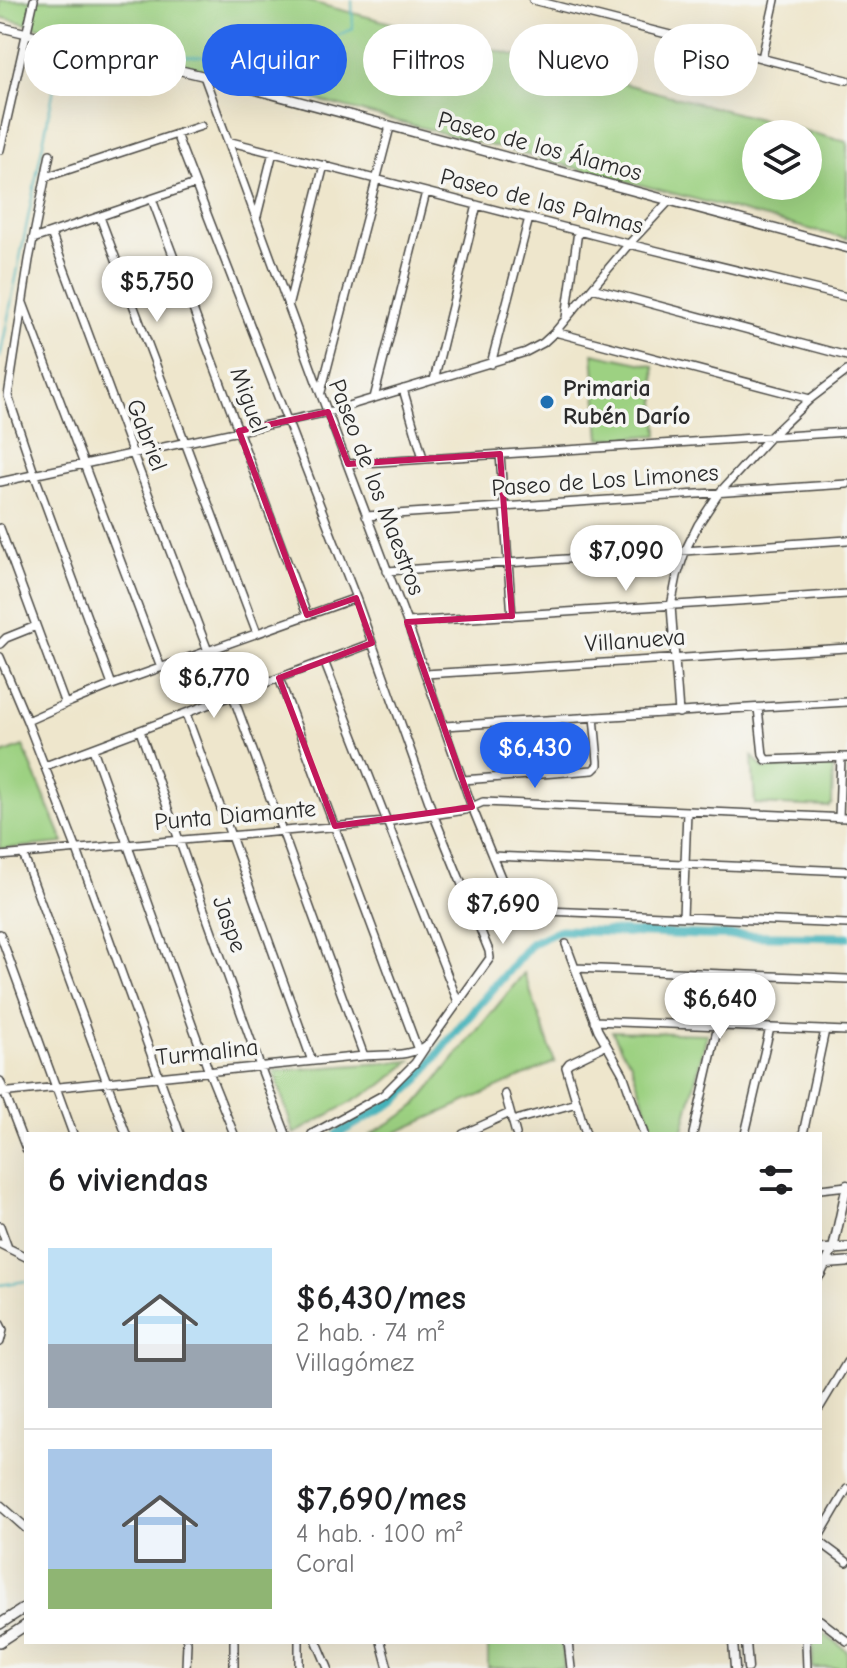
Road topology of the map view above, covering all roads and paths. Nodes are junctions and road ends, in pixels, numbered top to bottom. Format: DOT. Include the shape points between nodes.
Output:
graph roads {
  1 [pos="34,0"];
  2 [pos="533,0"];
  3 [pos="772,1"];
  4 [pos="28,24"];
  5 [pos="0,27"];
  6 [pos="24,34"];
  7 [pos="24,38"];
  8 [pos="762,58"];
  9 [pos="847,80"];
  10 [pos="211,96"];
  11 [pos="277,96"];
  12 [pos="201,126"];
  13 [pos="390,127"];
  14 [pos="2,134"];
  15 [pos="176,134"];
  16 [pos="227,141"];
  17 [pos="0,150"];
  18 [pos="273,152"];
  19 [pos="50,154"];
  20 [pos="324,165"];
  21 [pos="46,177"];
  22 [pos="376,179"];
  23 [pos="195,184"];
  24 [pos="426,192"];
  25 [pos="152,199"];
  26 [pos="669,201"];
  27 [pos="477,205"];
  28 [pos="100,217"];
  29 [pos="257,218"];
  30 [pos="529,218"];
  31 [pos="578,231"];
  32 [pos="51,233"];
  33 [pos="33,239"];
  34 [pos="629,244"];
  35 [pos="847,248"];
  36 [pos="592,288"];
  37 [pos="847,297"];
  38 [pos="23,301"];
  39 [pos="288,305"];
  40 [pos="565,320"];
  41 [pos="555,332"];
  42 [pos="847,356"];
  43 [pos="491,364"];
  44 [pos="844,375"];
  45 [pos="434,380"];
  46 [pos="403,389"];
  47 [pos="321,395"];
  48 [pos="374,398"];
  49 [pos="810,399"];
  50 [pos="328,412"];
  51 [pos="288,421"];
  52 [pos="239,431"];
  53 [pos="847,432"];
  54 [pos="770,437"];
  55 [pos="185,442"];
  56 [pos="133,454"];
  57 [pos="500,454"];
  58 [pos="423,458"];
  59 [pos="348,464"];
  60 [pos="85,465"];
  61 [pos="35,476"];
  62 [pos="0,482"];
  63 [pos="847,484"];
  64 [pos="719,493"];
  65 [pos="504,507"];
  66 [pos="366,516"];
  67 [pos="0,528"];
  68 [pos="847,540"];
  69 [pos="686,549"];
  70 [pos="508,561"];
  71 [pos="387,571"];
  72 [pos="847,594"];
  73 [pos="356,598"];
  74 [pos="671,606"];
  75 [pos="307,615"];
  76 [pos="512,616"];
  77 [pos="407,622"];
  78 [pos="36,626"];
  79 [pos="257,633"];
  80 [pos="372,643"];
  81 [pos="0,644"];
  82 [pos="847,648"];
  83 [pos="208,651"];
  84 [pos="0,657"];
  85 [pos="675,657"];
  86 [pos="324,661"];
  87 [pos="161,668"];
  88 [pos="425,674"];
  89 [pos="279,678"];
  90 [pos="112,685"];
  91 [pos="233,696"];
  92 [pos="847,702"];
  93 [pos="65,704"];
  94 [pos="758,708"];
  95 [pos="679,713"];
  96 [pos="186,714"];
  97 [pos="594,717"];
  98 [pos="27,721"];
  99 [pos="444,726"];
  100 [pos="140,731"];
  101 [pos="93,749"];
  102 [pos="844,757"];
  103 [pos="45,766"];
  104 [pos="463,780"];
  105 [pos="472,807"];
  106 [pos="687,811"];
  107 [pos="434,816"];
  108 [pos="843,818"];
  109 [pos="386,822"];
  110 [pos="335,826"];
  111 [pos="282,831"];
  112 [pos="231,836"];
  113 [pos="179,840"];
  114 [pos="126,844"];
  115 [pos="77,850"];
  116 [pos="23,854"];
  117 [pos="0,856"];
  118 [pos="492,856"];
  119 [pos="685,864"];
  120 [pos="847,871"];
  121 [pos="683,917"];
  122 [pos="847,924"];
  123 [pos="0,934"];
  124 [pos="566,944"];
  125 [pos="575,968"];
  126 [pos="847,979"];
  127 [pos="458,1002"];
  128 [pos="594,1021"];
  129 [pos="718,1026"];
  130 [pos="770,1028"];
  131 [pos="825,1030"];
  132 [pos="847,1031"];
  133 [pos="429,1043"];
  134 [pos="606,1045"];
  135 [pos="418,1050"];
  136 [pos="364,1056"];
  137 [pos="312,1061"];
  138 [pos="260,1066"];
  139 [pos="209,1072"];
  140 [pos="159,1077"];
  141 [pos="0,1081"];
  142 [pos="107,1083"];
  143 [pos="55,1087"];
  144 [pos="2,1093"];
  145 [pos="505,1094"];
  146 [pos="577,1103"];
  147 [pos="511,1117"];
  148 [pos="72,1132"];
  149 [pos="125,1132"];
  150 [pos="179,1132"];
  151 [pos="233,1132"];
  152 [pos="286,1132"];
  153 [pos="316,1132"];
  154 [pos="469,1132"];
  155 [pos="515,1132"];
  156 [pos="585,1132"];
  157 [pos="643,1132"];
  158 [pos="693,1132"];
  159 [pos="745,1132"];
  160 [pos="803,1132"];
  161 [pos="24,1144"];
  162 [pos="847,1186"];
  163 [pos="822,1189"];
  164 [pos="0,1226"];
  165 [pos="0,1244"];
  166 [pos="847,1248"];
  167 [pos="833,1249"];
  168 [pos="9,1250"];
  169 [pos="822,1250"];
  170 [pos="24,1256"];
  171 [pos="847,1262"];
  172 [pos="823,1264"];
  173 [pos="0,1324"];
  174 [pos="0,1342"];
  175 [pos="847,1362"];
  176 [pos="822,1404"];
  177 [pos="847,1489"];
  178 [pos="0,1505"];
  179 [pos="24,1526"];
  180 [pos="822,1532"];
  181 [pos="822,1543"];
  182 [pos="847,1562"];
  183 [pos="24,1608"];
  184 [pos="822,1622"];
  185 [pos="0,1624"];
  186 [pos="24,1626"];
  187 [pos="847,1641"];
  188 [pos="0,1642"];
  189 [pos="187,1644"];
  190 [pos="234,1644"];
  191 [pos="299,1644"];
  192 [pos="318,1644"];
  193 [pos="382,1644"];
  194 [pos="568,1644"];
  195 [pos="733,1644"];
  196 [pos="746,1644"];
  197 [pos="806,1644"];
  198 [pos="186,1668"];
  199 [pos="234,1668"];
  200 [pos="299,1668"];
  201 [pos="328,1668"];
  202 [pos="388,1668"];
  203 [pos="571,1668"];
  204 [pos="735,1668"];
  205 [pos="748,1668"];
  206 [pos="807,1668"];
  1 -- 4 [label="street"];
  2 -- 8 [label="street"];
  3 -- 8 [label="street"];
  5 -- 6 [label="street, Paseo de los Álamos"];
  7 -- 14 [label="street"];
  8 -- 9 [label="street"];
  10 -- 16 [label="street, Paseo de los Maestros"];
  11 -- 13 [label="street, Paseo de los Álamos"];
  12 -- 15 [label="street"];
  13 -- 22 [label="street"];
  13 -- 26 [label="street, Paseo de los Álamos"];
  14 -- 17 [label="street"];
  15 -- 21 [label="street"];
  15 -- 23 [label="street"];
  16 -- 18 [label="street, Paseo de las Palmas"];
  16 -- 29 [label="street, Paseo de los Maestros"];
  18 -- 20 [label="street, Paseo de las Palmas"];
  18 -- 29 [label="street"];
  19 -- 21 [label="street"];
  20 -- 22 [label="street, Paseo de las Palmas"];
  20 -- 39 [label="street"];
  21 -- 33 [label="street"];
  22 -- 24 [label="street, Paseo de las Palmas"];
  22 -- 47 [label="street"];
  23 -- 25 [label="street"];
  23 -- 51 [label="street"];
  24 -- 27 [label="street, Paseo de las Palmas"];
  24 -- 48 [label="street"];
  25 -- 28 [label="street"];
  25 -- 52 [label="street, Miguel"];
  26 -- 34 [label="street"];
  26 -- 35 [label="street, Paseo de los Álamos"];
  27 -- 30 [label="street, Paseo de las Palmas"];
  27 -- 45 [label="street"];
  28 -- 32 [label="street"];
  28 -- 55 [label="street"];
  29 -- 39 [label="street, Paseo de los Maestros"];
  30 -- 31 [label="street, Paseo de las Palmas"];
  30 -- 43 [label="street"];
  31 -- 34 [label="street, Paseo de las Palmas"];
  31 -- 40 [label="street"];
  32 -- 33 [label="street"];
  32 -- 56 [label="street, Gabriel"];
  33 -- 38 [label="street"];
  34 -- 36 [label="street"];
  34 -- 37 [label="street, Paseo de las Palmas"];
  36 -- 40 [label="street"];
  36 -- 42 [label="street"];
  38 -- 60 [label="street"];
  38 -- 61 [label="street" via="8,396"];
  39 -- 47 [label="street, Paseo de los Maestros"];
  40 -- 41 [label="street"];
  41 -- 43 [label="street" via="534,349"];
  41 -- 49 [label="street"];
  43 -- 45 [label="street"];
  44 -- 49 [label="street"];
  45 -- 46 [label="street"];
  46 -- 48 [label="street"];
  46 -- 58 [label="street"];
  47 -- 50 [label="street, Paseo de los Maestros"];
  48 -- 50 [label="street"];
  49 -- 54 [label="street"];
  50 -- 51 [label="street"];
  50 -- 59 [label="street, Paseo de los Maestros"];
  51 -- 52 [label="street"];
  51 -- 73 [label="street"];
  52 -- 55 [label="street"];
  52 -- 75 [label="street, Miguel"];
  53 -- 54 [label="street"];
  54 -- 57 [label="street"];
  54 -- 64 [label="street"];
  55 -- 56 [label="street"];
  55 -- 79 [label="street"];
  56 -- 60 [label="street"];
  56 -- 83 [label="street, Gabriel"];
  57 -- 58 [label="street"];
  57 -- 65 [label="street"];
  58 -- 59 [label="street"];
  59 -- 66 [label="street, Paseo de los Maestros"];
  60 -- 61 [label="street"];
  60 -- 87 [label="street"];
  61 -- 62 [label="street"];
  61 -- 90 [label="street"];
  63 -- 64 [label="street, Paseo de Los Limones"];
  64 -- 65 [label="street, Paseo de Los Limones"];
  64 -- 69 [label="street"];
  65 -- 66 [label="street, Paseo de Los Limones"];
  65 -- 70 [label="street"];
  66 -- 71 [label="street, Paseo de los Maestros"];
  67 -- 78 [label="street"];
  68 -- 69 [label="street"];
  69 -- 70 [label="street"];
  69 -- 74 [label="street"];
  70 -- 71 [label="street"];
  70 -- 76 [label="street"];
  71 -- 77 [label="street, Paseo de los Maestros"];
  72 -- 74 [label="street"];
  73 -- 75 [label="street"];
  73 -- 80 [label="street"];
  74 -- 76 [label="street"];
  74 -- 85 [label="street"];
  75 -- 79 [label="street"];
  76 -- 77 [label="street"];
  77 -- 88 [label="street, Paseo de los Maestros"];
  78 -- 81 [label="street"];
  78 -- 93 [label="street"];
  79 -- 83 [label="street"];
  80 -- 86 [label="street"];
  80 -- 107 [label="street"];
  82 -- 85 [label="street, Villanueva"];
  83 -- 87 [label="street"];
  84 -- 98 [label="street"];
  85 -- 88 [label="street, Villanueva"];
  85 -- 95 [label="street"];
  86 -- 89 [label="street"];
  86 -- 109 [label="street"];
  87 -- 90 [label="street"];
  88 -- 99 [label="street, Paseo de los Maestros"];
  89 -- 91 [label="street"];
  89 -- 110 [label="street"];
  90 -- 93 [label="street"];
  91 -- 96 [label="street"];
  91 -- 111 [label="street"];
  92 -- 94 [label="street"];
  93 -- 98 [label="street"];
  94 -- 95 [label="street"];
  94 -- 102 [label="street" via="766,760"];
  95 -- 97 [label="street"];
  96 -- 100 [label="street"];
  96 -- 112 [label="street"];
  97 -- 99 [label="street"];
  97 -- 104 [label="street" via="598,765 593,770"];
  98 -- 103 [label="street"];
  99 -- 104 [label="street, Paseo de los Maestros"];
  100 -- 101 [label="street"];
  100 -- 113 [label="street, Jaspe"];
  101 -- 103 [label="street"];
  101 -- 114 [label="street"];
  102 -- 108 [label="street"];
  103 -- 115 [label="street"];
  104 -- 105 [label="street, Paseo de los Maestros"];
  105 -- 106 [label="street, Punta Diamante" via="483,802"];
  105 -- 107 [label="street, Punta Diamante"];
  105 -- 118 [label="street, Paseo de los Maestros"];
  106 -- 108 [label="street, Punta Diamante"];
  106 -- 119 [label="street"];
  107 -- 109 [label="street, Punta Diamante"];
  107 -- 127 [label="street" via="490,955"];
  109 -- 110 [label="street, Punta Diamante"];
  109 -- 127 [label="street"];
  110 -- 111 [label="street, Punta Diamante"];
  110 -- 135 [label="street"];
  111 -- 112 [label="street, Punta Diamante"];
  111 -- 136 [label="street"];
  112 -- 113 [label="street, Punta Diamante"];
  112 -- 137 [label="street"];
  113 -- 114 [label="street, Punta Diamante"];
  113 -- 138 [label="street, Jaspe"];
  114 -- 115 [label="street, Punta Diamante"];
  114 -- 139 [label="street"];
  115 -- 116 [label="street, Punta Diamante"];
  115 -- 140 [label="street"];
  116 -- 117 [label="street, Punta Diamante"];
  116 -- 142 [label="street"];
  118 -- 119 [label="street"];
  118 -- 121 [label="street, Paseo de los Maestros" via="510,903 518,910"];
  119 -- 120 [label="street"];
  119 -- 121 [label="street"];
  121 -- 122 [label="street"];
  123 -- 143 [label="street"];
  124 -- 125 [label="street"];
  125 -- 126 [label="street"];
  125 -- 128 [label="street"];
  127 -- 133 [label="street"];
  128 -- 129 [label="street"];
  128 -- 134 [label="street"];
  129 -- 130 [label="street"];
  129 -- 158 [label="street"];
  130 -- 131 [label="street"];
  130 -- 159 [label="street"];
  131 -- 132 [label="street"];
  131 -- 160 [label="street"];
  133 -- 135 [label="street"];
  133 -- 153 [label="street" via="383,1095"];
  134 -- 146 [label="street" via="566,1067"];
  134 -- 157 [label="street" via="623,1074"];
  135 -- 136 [label="street, Turmalina"];
  136 -- 137 [label="street, Turmalina"];
  137 -- 138 [label="street, Turmalina"];
  138 -- 139 [label="street, Turmalina"];
  138 -- 152 [label="street, Jaspe"];
  139 -- 140 [label="street, Turmalina"];
  139 -- 151 [label="street"];
  140 -- 142 [label="street, Turmalina"];
  140 -- 150 [label="street"];
  141 -- 144 [label="street"];
  142 -- 143 [label="street, Turmalina"];
  142 -- 149 [label="street"];
  143 -- 144 [label="street, Turmalina"];
  143 -- 148 [label="street"];
  144 -- 161 [label="street"];
  145 -- 147 [label="street"];
  146 -- 147 [label="street"];
  146 -- 156 [label="street"];
  147 -- 154 [label="street"];
  147 -- 155 [label="street"];
  162 -- 163 [label="street"];
  162 -- 167 [label="street"];
  164 -- 168 [label="street"];
  165 -- 168 [label="street"];
  166 -- 167 [label="main road"];
  167 -- 169 [label="main road"];
  167 -- 172 [label="street"];
  168 -- 170 [label="street"];
  171 -- 172 [label="main road"];
  173 -- 174 [label="street"];
  175 -- 176 [label="street"];
  177 -- 180 [label="street"];
  178 -- 179 [label="street"];
  181 -- 182 [label="street"];
  183 -- 185 [label="main road"];
  184 -- 187 [label="street"];
  186 -- 188 [label="main road"];
  189 -- 198 [label="street"];
  190 -- 199 [label="street"];
  191 -- 200 [label="street"];
  192 -- 201 [label="street"];
  193 -- 202 [label="street"];
  194 -- 203 [label="street"];
  195 -- 204 [label="street"];
  196 -- 205 [label="street"];
  197 -- 206 [label="street"];
}
